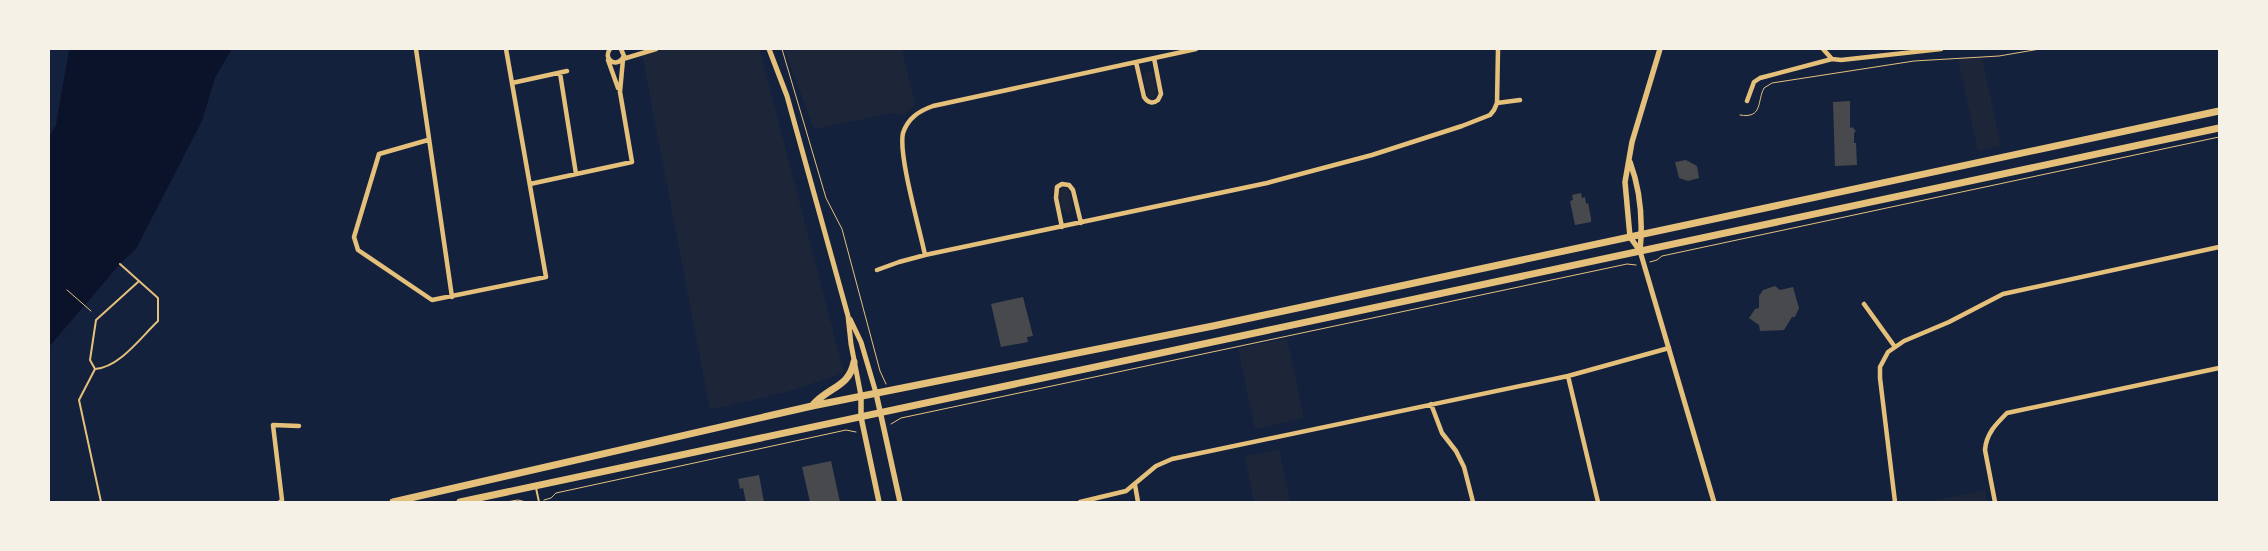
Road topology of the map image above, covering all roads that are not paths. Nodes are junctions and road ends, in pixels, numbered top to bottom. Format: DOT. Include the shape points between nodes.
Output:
graph roads {
  1 [pos="416,49"];
  2 [pos="506,49"];
  3 [pos="609,49"];
  4 [pos="621,49"];
  5 [pos="656,49"];
  6 [pos="769,49"];
  7 [pos="1196,49"];
  8 [pos="1498,49"];
  9 [pos="1660,49"];
  10 [pos="1823,49"];
  11 [pos="1941,49"];
  12 [pos="608,58"];
  13 [pos="1154,58"];
  14 [pos="624,59"];
  15 [pos="1832,59"];
  16 [pos="1136,62"];
  17 [pos="567,71"];
  18 [pos="560,73"];
  19 [pos="512,83"];
  20 [pos="620,92"];
  21 [pos="1520,100"];
  22 [pos="1747,101"];
  23 [pos="1496,103"];
  24 [pos="2219,111"];
  25 [pos="2219,128"];
  26 [pos="428,140"];
  27 [pos="1630,162"];
  28 [pos="576,174"];
  29 [pos="530,184"];
  30 [pos="1081,223"];
  31 [pos="1062,227"];
  32 [pos="1642,234"];
  33 [pos="1630,237"];
  34 [pos="2219,247"];
  35 [pos="1640,251"];
  36 [pos="925,256"];
  37 [pos="120,264"];
  38 [pos="877,270"];
  39 [pos="139,281"];
  40 [pos="452,297"];
  41 [pos="1864,304"];
  42 [pos="848,316"];
  43 [pos="1895,347"];
  44 [pos="1669,348"];
  45 [pos="854,362"];
  46 [pos="95,368"];
  47 [pos="2219,368"];
  48 [pos="1568,376"];
  49 [pos="876,393"];
  50 [pos="861,396"];
  51 [pos="1431,404"];
  52 [pos="812,406"];
  53 [pos="881,414"];
  54 [pos="861,417"];
  55 [pos="299,426"];
  56 [pos="1134,485"];
  57 [pos="536,486"];
  58 [pos="101,502"];
  59 [pos="280,502"];
  60 [pos="394,502"];
  61 [pos="460,502"];
  62 [pos="539,502"];
  63 [pos="879,502"];
  64 [pos="900,502"];
  65 [pos="1080,502"];
  66 [pos="1138,502"];
  67 [pos="1474,502"];
  68 [pos="1598,502"];
  69 [pos="1714,502"];
  70 [pos="1895,502"];
  71 [pos="1995,502"];
  1 -- 26 [label="street"];
  2 -- 19 [label="street"];
  3 -- 12 [label="street"];
  4 -- 14 [label="street"];
  5 -- 14 [label="street"];
  6 -- 42 [label="street" via="787,96"];
  7 -- 13 [label="street"];
  8 -- 23 [label="street"];
  9 -- 27 [label="main road" via="1635,132"];
  10 -- 15 [label="street"];
  11 -- 15 [label="street"];
  12 -- 14 [label="street" via="614,63"];
  12 -- 20 [label="street"];
  13 -- 16 [label="street"];
  13 -- 16 [label="street" via="1161,94 1153,103 1144,97"];
  14 -- 20 [label="street"];
  15 -- 22 [label="street" via="1760,78 1754,82"];
  16 -- 36 [label="street" via="933,106 916,114 903,134 903,154"];
  17 -- 18 [label="street"];
  18 -- 19 [label="street"];
  18 -- 28 [label="street"];
  19 -- 29 [label="street"];
  20 -- 28 [label="street" via="632,162"];
  21 -- 23 [label="street"];
  23 -- 30 [label="street" via="1490,115 1470,123 1316,171"];
  24 -- 32 [label="highway"];
  25 -- 35 [label="highway"];
  26 -- 40 [label="street"];
  26 -- 40 [label="street" via="380,154 354,242 361,253 432,300"];
  27 -- 32 [label="main road" via="1637,181"];
  27 -- 33 [label="main road" via="1626,182"];
  28 -- 29 [label="street"];
  29 -- 40 [label="street" via="546,277"];
  30 -- 31 [label="street"];
  30 -- 31 [label="street" via="1073,190 1062,184 1056,191"];
  31 -- 36 [label="street"];
  32 -- 33 [label="highway"];
  32 -- 35 [label="main road"];
  33 -- 35 [label="main road"];
  33 -- 49 [label="highway" via="1213,326"];
  34 -- 43 [label="street" via="2003,294"];
  35 -- 44 [label="street"];
  35 -- 53 [label="highway"];
  36 -- 38 [label="street"];
  37 -- 39 [label="lane"];
  39 -- 46 [label="lane" via="96,320 90,360"];
  39 -- 46 [label="lane" via="158,298 158,321 117,361 104,368"];
  41 -- 43 [label="street"];
  42 -- 45 [label="street"];
  42 -- 49 [label="street" via="861,342"];
  43 -- 70 [label="street" via="1888,352 1880,367"];
  44 -- 48 [label="street"];
  44 -- 69 [label="street"];
  45 -- 50 [label="street"];
  45 -- 52 [label="highway" via="847,380 821,395"];
  46 -- 58 [label="lane" via="78,400"];
  47 -- 71 [label="street" via="2007,413 1986,442"];
  48 -- 51 [label="street"];
  48 -- 68 [label="street"];
  49 -- 50 [label="highway"];
  49 -- 53 [label="main road"];
  50 -- 52 [label="highway"];
  50 -- 54 [label="main road"];
  51 -- 56 [label="street" via="1172,459 1156,466"];
  51 -- 67 [label="street" via="1442,433 1464,467"];
  52 -- 60 [label="highway"];
  53 -- 54 [label="highway"];
  53 -- 64 [label="main road"];
  54 -- 57 [label="highway"];
  54 -- 63 [label="main road"];
  55 -- 59 [label="street" via="273,425"];
  56 -- 65 [label="street" via="1117,494"];
  56 -- 66 [label="street"];
  57 -- 61 [label="highway"];
  57 -- 62 [label="lane"];
}
